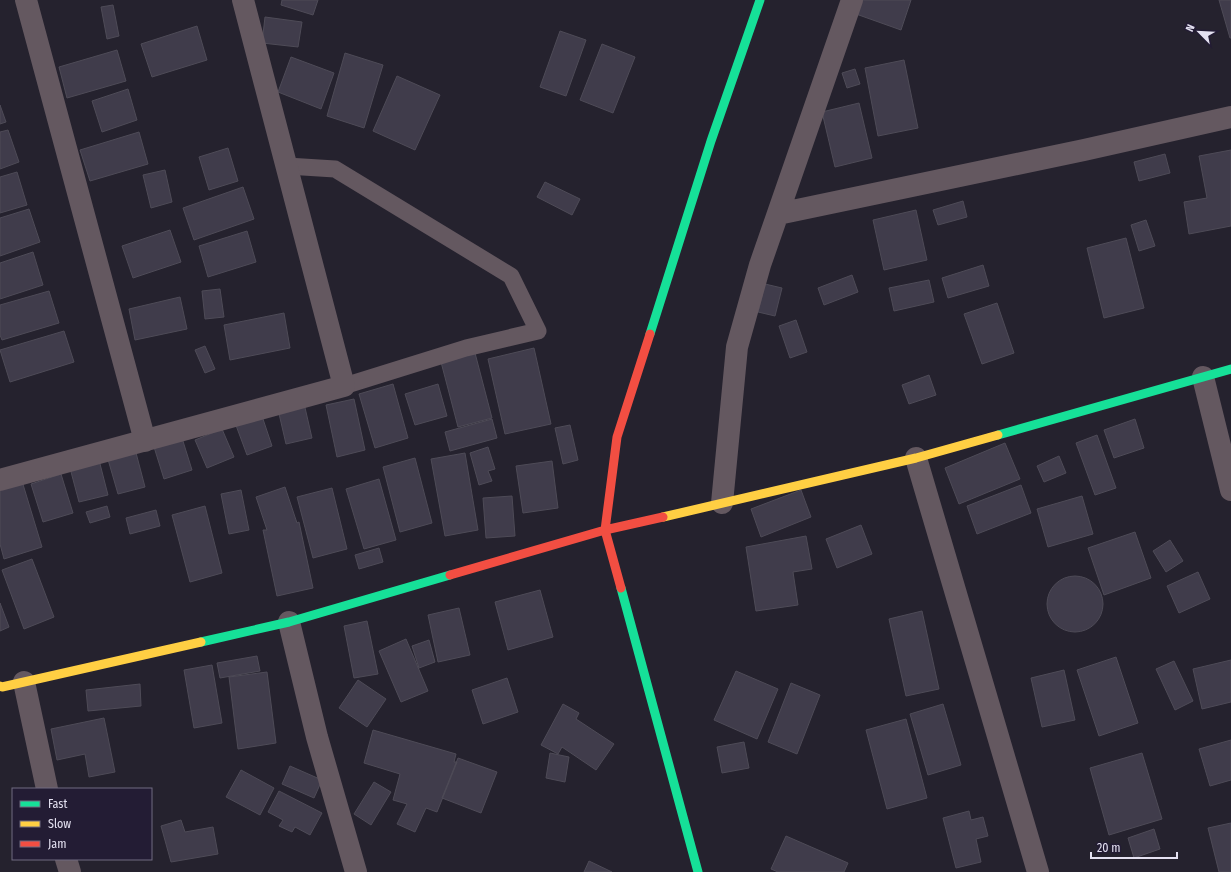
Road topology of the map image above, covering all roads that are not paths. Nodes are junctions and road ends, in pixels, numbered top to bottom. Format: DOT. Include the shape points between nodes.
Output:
graph roads {
  1 [pos="26,0"];
  2 [pos="243,0"];
  3 [pos="760,0"];
  4 [pos="852,0"];
  5 [pos="1231,117"];
  6 [pos="287,166"];
  7 [pos="778,214"];
  8 [pos="1231,369"];
  9 [pos="1203,377"];
  10 [pos="344,386"];
  11 [pos="145,441"];
  12 [pos="916,458"];
  13 [pos="0,480"];
  14 [pos="1231,490"];
  15 [pos="722,503"];
  16 [pos="605,530"];
  17 [pos="289,622"];
  18 [pos="24,682"];
  19 [pos="0,686"];
  20 [pos="47,788"];
  21 [pos="66,860"];
  22 [pos="70,872"];
  23 [pos="356,872"];
  24 [pos="698,872"];
  25 [pos="1038,872"];
  1 -- 11 [label="street"];
  2 -- 6 [label="street"];
  3 -- 16 [label="street" via="711,141 617,437"];
  4 -- 7 [label="street"];
  5 -- 7 [label="street"];
  6 -- 10 [label="street"];
  6 -- 10 [label="lane" via="334,169 511,276 538,331 466,348"];
  7 -- 15 [label="street" via="760,265 737,347"];
  8 -- 9 [label="street"];
  9 -- 12 [label="street"];
  9 -- 14 [label="street"];
  10 -- 11 [label="street"];
  11 -- 13 [label="street"];
  12 -- 15 [label="street"];
  12 -- 25 [label="street"];
  15 -- 16 [label="street"];
  16 -- 17 [label="street"];
  16 -- 24 [label="street"];
  17 -- 18 [label="street"];
  17 -- 23 [label="street" via="317,737"];
  18 -- 19 [label="street"];
  18 -- 20 [label="street"];
  21 -- 22 [label="street"];
}
